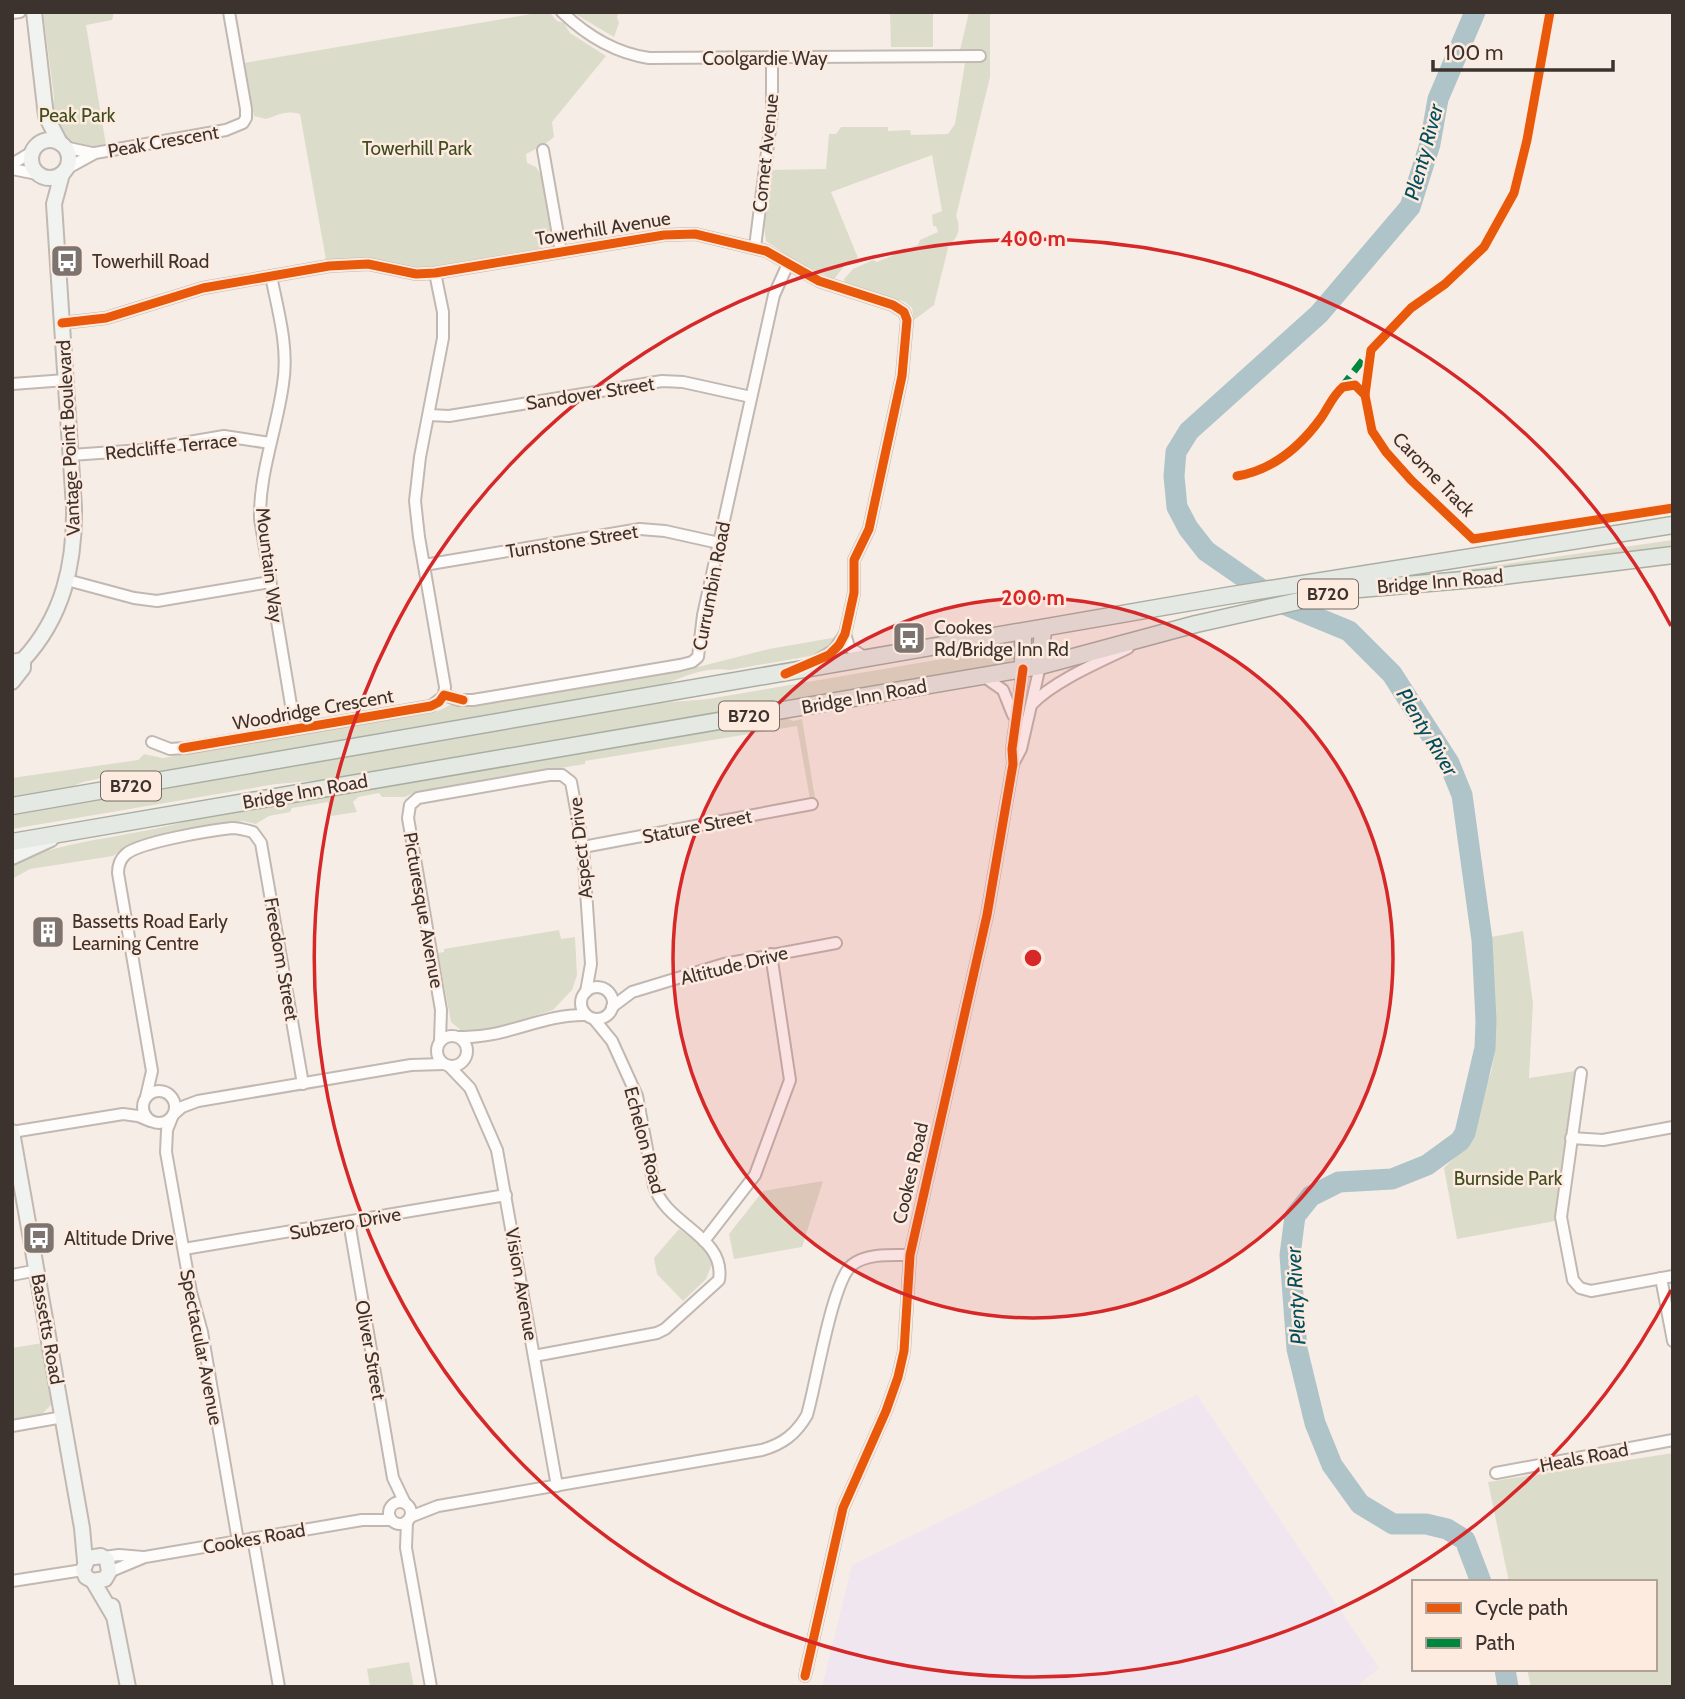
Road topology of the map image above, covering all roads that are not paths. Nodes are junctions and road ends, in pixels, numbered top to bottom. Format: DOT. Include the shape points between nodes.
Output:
graph roads {
  1 [pos="20,12"];
  2 [pos="34,12"];
  3 [pos="229,12"];
  4 [pos="562,12"];
  5 [pos="12,13"];
  6 [pos="980,57"];
  7 [pos="772,58"];
  8 [pos="47,116"];
  9 [pos="62,145"];
  10 [pos="34,148"];
  11 [pos="95,153"];
  12 [pos="531,158"];
  13 [pos="12,164"];
  14 [pos="12,169"];
  15 [pos="64,172"];
  16 [pos="38,175"];
  17 [pos="54,204"];
  18 [pos="755,247"];
  19 [pos="561,252"];
  20 [pos="788,264"];
  21 [pos="435,273"];
  22 [pos="271,276"];
  23 [pos="62,323"];
  24 [pos="66,380"];
  25 [pos="12,384"];
  26 [pos="751,397"];
  27 [pos="429,415"];
  28 [pos="270,443"];
  29 [pos="71,455"];
  30 [pos="1673,525"];
  31 [pos="719,543"];
  32 [pos="1673,555"];
  33 [pos="424,565"];
  34 [pos="67,580"];
  35 [pos="270,582"];
  36 [pos="1196,624"];
  37 [pos="1043,629"];
  38 [pos="1023,633"];
  39 [pos="845,634"];
  40 [pos="867,659"];
  41 [pos="18,661"];
  42 [pos="1040,666"];
  43 [pos="1023,669"];
  44 [pos="785,674"];
  45 [pos="983,676"];
  46 [pos="12,682"];
  47 [pos="444,695"];
  48 [pos="1032,704"];
  49 [pos="1015,725"];
  50 [pos="295,729"];
  51 [pos="152,742"];
  52 [pos="1013,764"];
  53 [pos="812,804"];
  54 [pos="12,806"];
  55 [pos="408,810"];
  56 [pos="61,834"];
  57 [pos="12,842"];
  58 [pos="583,847"];
  59 [pos="12,857"];
  60 [pos="836,943"];
  61 [pos="771,954"];
  62 [pos="591,964"];
  63 [pos="604,990"];
  64 [pos="632,992"];
  65 [pos="584,996"];
  66 [pos="441,1010"];
  67 [pos="611,1010"];
  68 [pos="561,1015"];
  69 [pos="590,1017"];
  70 [pos="496,1035"];
  71 [pos="457,1036"];
  72 [pos="612,1041"];
  73 [pos="438,1044"];
  74 [pos="466,1055"];
  75 [pos="411,1065"];
  76 [pos="446,1065"];
  77 [pos="152,1071"];
  78 [pos="1581,1073"];
  79 [pos="303,1084"];
  80 [pos="470,1088"];
  81 [pos="169,1095"];
  82 [pos="145,1099"];
  83 [pos="198,1101"];
  84 [pos="122,1114"];
  85 [pos="173,1115"];
  86 [pos="152,1122"];
  87 [pos="1673,1127"];
  88 [pos="12,1132"];
  89 [pos="1571,1139"];
  90 [pos="166,1152"];
  91 [pos="506,1195"];
  92 [pos="349,1222"];
  93 [pos="704,1241"];
  94 [pos="184,1250"];
  95 [pos="910,1255"];
  96 [pos="37,1270"];
  97 [pos="12,1275"];
  98 [pos="1667,1277"];
  99 [pos="1673,1341"];
  100 [pos="534,1356"];
  101 [pos="63,1417"];
  102 [pos="12,1426"];
  103 [pos="1673,1440"];
  104 [pos="1496,1473"];
  105 [pos="393,1478"];
  106 [pos="557,1486"];
  107 [pos="406,1504"];
  108 [pos="391,1506"];
  109 [pos="438,1506"];
  110 [pos="362,1520"];
  111 [pos="401,1520"];
  112 [pos="82,1528"];
  113 [pos="253,1538"];
  114 [pos="238,1541"];
  115 [pos="102,1557"];
  116 [pos="145,1557"];
  117 [pos="84,1566"];
  118 [pos="103,1576"];
  119 [pos="12,1581"];
  120 [pos="805,1676"];
  121 [pos="128,1687"];
  122 [pos="279,1687"];
  123 [pos="430,1687"];
  1 -- 5 [label="street"];
  2 -- 8 [label="street"];
  3 -- 11 [label="street, Peak Crescent" via="246,109 243,123"];
  4 -- 7 [label="street, Coolgardie Way" via="599,41 639,56"];
  6 -- 7 [label="street, Coolgardie Way"];
  7 -- 18 [label="street, Comet Avenue" via="772,113"];
  8 -- 9 [label="street"];
  8 -- 10 [label="street"];
  9 -- 10 [label="street" via="48,140"];
  9 -- 11 [label="street, Peak Crescent"];
  9 -- 15 [label="street" via="69,158"];
  10 -- 13 [label="street"];
  10 -- 16 [label="street" via="31,164"];
  11 -- 15 [label="street, Peak Crescent"];
  12 -- 19 [label="street" via="544,153"];
  14 -- 16 [label="street"];
  15 -- 16 [label="street" via="51,179"];
  15 -- 17 [label="street, Vantage Point Boulevard"];
  16 -- 17 [label="street, Vantage Point Boulevard"];
  17 -- 23 [label="street, Vantage Point Boulevard"];
  18 -- 19 [label="street, Towerhill Avenue" via="675,234"];
  18 -- 20 [label="street, Towerhill Avenue"];
  19 -- 21 [label="street, Towerhill Avenue"];
  20 -- 26 [label="street, Currumbin Road" via="775,288"];
  20 -- 39 [label="street, Towerhill Avenue" via="819,281 893,304 907,320 902,376 869,529 854,560 854,593"];
  21 -- 22 [label="street, Towerhill Avenue" via="356,264"];
  21 -- 27 [label="street" via="444,328"];
  22 -- 23 [label="street, Towerhill Avenue" via="186,292 106,318"];
  22 -- 28 [label="street, Mountain Way" via="285,359"];
  23 -- 24 [label="street, Vantage Point Boulevard"];
  24 -- 25 [label="street"];
  24 -- 29 [label="street, Vantage Point Boulevard"];
  26 -- 27 [label="street, Sandover Street" via="662,381 449,416"];
  26 -- 31 [label="street, Currumbin Road"];
  27 -- 33 [label="street" via="416,491"];
  28 -- 29 [label="street, Redcliffe Terrace" via="225,436 142,450"];
  28 -- 35 [label="street, Mountain Way" via="260,511"];
  29 -- 34 [label="street, Vantage Point Boulevard" via="74,532"];
  30 -- 37 [label="main road, Bridge Inn Road / B720"];
  31 -- 33 [label="street, Turnstone Street" via="640,529"];
  31 -- 47 [label="street, Currumbin Road" via="700,651 692,662 473,700"];
  32 -- 36 [label="main road, Bridge Inn Road / B720" via="1348,590"];
  33 -- 47 [label="street"];
  34 -- 35 [label="street" via="157,601"];
  34 -- 41 [label="street, Vantage Point Boulevard" via="51,622"];
  35 -- 50 [label="street, Mountain Way"];
  36 -- 42 [label="main road, Bridge Inn Road / B720"];
  36 -- 48 [label="street" via="1093,664"];
  37 -- 38 [label="main road, Bridge Inn Road / B720"];
  37 -- 42 [label="main road, Cookes Road"];
  38 -- 40 [label="main road, Bridge Inn Road / B720"];
  38 -- 43 [label="main road, Cookes Road"];
  39 -- 40 [label="street" via="849,647"];
  39 -- 44 [label="street" via="829,655"];
  40 -- 44 [label="main road, Bridge Inn Road / B720"];
  41 -- 46 [label="street, Vantage Point Boulevard" via="23,668"];
  42 -- 43 [label="main road, Bridge Inn Road / B720"];
  42 -- 48 [label="street, Cookes Road"];
  43 -- 45 [label="main road, Bridge Inn Road / B720"];
  43 -- 49 [label="street, Cookes Road"];
  44 -- 54 [label="main road, Bridge Inn Road / B720"];
  45 -- 49 [label="street, Cookes Road" via="1003,690"];
  45 -- 56 [label="main road, Bridge Inn Road / B720"];
  47 -- 50 [label="street, Woodridge Crescent" via="432,706"];
  48 -- 52 [label="street, Cookes Road"];
  49 -- 52 [label="street, Cookes Road"];
  50 -- 51 [label="street, Woodridge Crescent" via="186,748 170,749"];
  52 -- 95 [label="street, Cookes Road" via="987,915"];
  53 -- 58 [label="street, Stature Street"];
  55 -- 58 [label="street, Aspect Drive" via="414,800 426,795 562,775 575,792"];
  55 -- 66 [label="street, Picturesque Avenue"];
  56 -- 57 [label="main road, Bridge Inn Road / B720"];
  56 -- 59 [label="street"];
  58 -- 62 [label="street, Aspect Drive"];
  60 -- 61 [label="street, Altitude Drive"];
  61 -- 64 [label="street, Altitude Drive"];
  61 -- 93 [label="street" via="790,1080 755,1175"];
  62 -- 63 [label="street, Aspect Drive"];
  62 -- 65 [label="street, Aspect Drive"];
  63 -- 64 [label="street, Altitude Drive"];
  63 -- 65 [label="street" via="596,988"];
  63 -- 67 [label="street" via="612,999"];
  64 -- 67 [label="street, Altitude Drive"];
  65 -- 68 [label="street"];
  65 -- 69 [label="street"];
  66 -- 71 [label="street, Picturesque Avenue"];
  66 -- 73 [label="street, Picturesque Avenue"];
  67 -- 69 [label="street" via="603,1018"];
  67 -- 72 [label="street, Echelon Road"];
  68 -- 69 [label="street"];
  68 -- 70 [label="street"];
  69 -- 72 [label="street, Echelon Road"];
  70 -- 71 [label="street"];
  70 -- 74 [label="street"];
  71 -- 73 [label="street" via="446,1036"];
  71 -- 74 [label="street" via="466,1044"];
  72 -- 93 [label="street, Echelon Road" via="640,1105 658,1196 669,1213"];
  73 -- 75 [label="street"];
  73 -- 76 [label="street" via="438,1057"];
  74 -- 76 [label="street" via="459,1064"];
  74 -- 80 [label="street, Vision Avenue"];
  75 -- 76 [label="street"];
  75 -- 79 [label="street"];
  76 -- 80 [label="street, Vision Avenue"];
  77 -- 79 [label="street, Freedom Street" via="118,864 129,852 176,838 241,828 257,835 261,844"];
  77 -- 81 [label="street"];
  77 -- 82 [label="street"];
  78 -- 89 [label="street"];
  79 -- 83 [label="street"];
  80 -- 91 [label="street, Vision Avenue" via="493,1137"];
  81 -- 82 [label="street" via="156,1091"];
  81 -- 83 [label="street"];
  81 -- 85 [label="street" via="175,1105"];
  82 -- 84 [label="street"];
  82 -- 86 [label="street" via="144,1113"];
  83 -- 85 [label="street"];
  84 -- 86 [label="street"];
  84 -- 88 [label="street"];
  85 -- 86 [label="street" via="162,1124"];
  85 -- 90 [label="street, Spectacular Avenue"];
  86 -- 90 [label="street, Spectacular Avenue"];
  87 -- 89 [label="street" via="1603,1140"];
  88 -- 96 [label="street, Bassetts Road"];
  89 -- 98 [label="street" via="1561,1217 1573,1280 1591,1291"];
  90 -- 94 [label="street, Spectacular Avenue"];
  91 -- 92 [label="street, Subzero Drive"];
  91 -- 100 [label="street, Vision Avenue"];
  92 -- 94 [label="street, Subzero Drive"];
  92 -- 105 [label="street, Oliver Street"];
  93 -- 100 [label="street, Echelon Road" via="718,1262 715,1286 665,1329"];
  94 -- 114 [label="street, Spectacular Avenue"];
  95 -- 106 [label="street, Cookes Road" via="865,1259 845,1272 807,1415 784,1442 762,1450"];
  95 -- 120 [label="street, Cookes Road" via="905,1351 843,1508"];
  96 -- 97 [label="street"];
  96 -- 101 [label="street, Bassetts Road"];
  98 -- 99 [label="street"];
  100 -- 106 [label="street, Vision Avenue"];
  101 -- 102 [label="street"];
  101 -- 112 [label="street, Bassetts Road"];
  103 -- 104 [label="street, Heals Road"];
  105 -- 107 [label="street, Oliver Street"];
  105 -- 108 [label="street, Oliver Street"];
  106 -- 109 [label="street, Cookes Road"];
  107 -- 108 [label="street, Cookes Road"];
  107 -- 109 [label="street, Cookes Road"];
  107 -- 111 [label="street, Oliver Street" via="411,1510"];
  108 -- 110 [label="street, Cookes Road"];
  108 -- 111 [label="street, Oliver Street" via="388,1514"];
  109 -- 111 [label="street, Cookes Road"];
  110 -- 111 [label="street, Cookes Road"];
  110 -- 113 [label="street, Cookes Road"];
  111 -- 123 [label="street"];
  112 -- 115 [label="street, Bassetts Road"];
  112 -- 117 [label="street, Bassetts Road"];
  113 -- 114 [label="street, Cookes Road"];
  113 -- 122 [label="street"];
  114 -- 116 [label="street, Cookes Road"];
  115 -- 116 [label="street, Cookes Road"];
  115 -- 117 [label="street" via="92,1556"];
  115 -- 118 [label="street" via="109,1564"];
  116 -- 118 [label="street, Cookes Road"];
  117 -- 118 [label="street" via="86,1577"];
  117 -- 119 [label="street"];
  118 -- 121 [label="street"];
}
